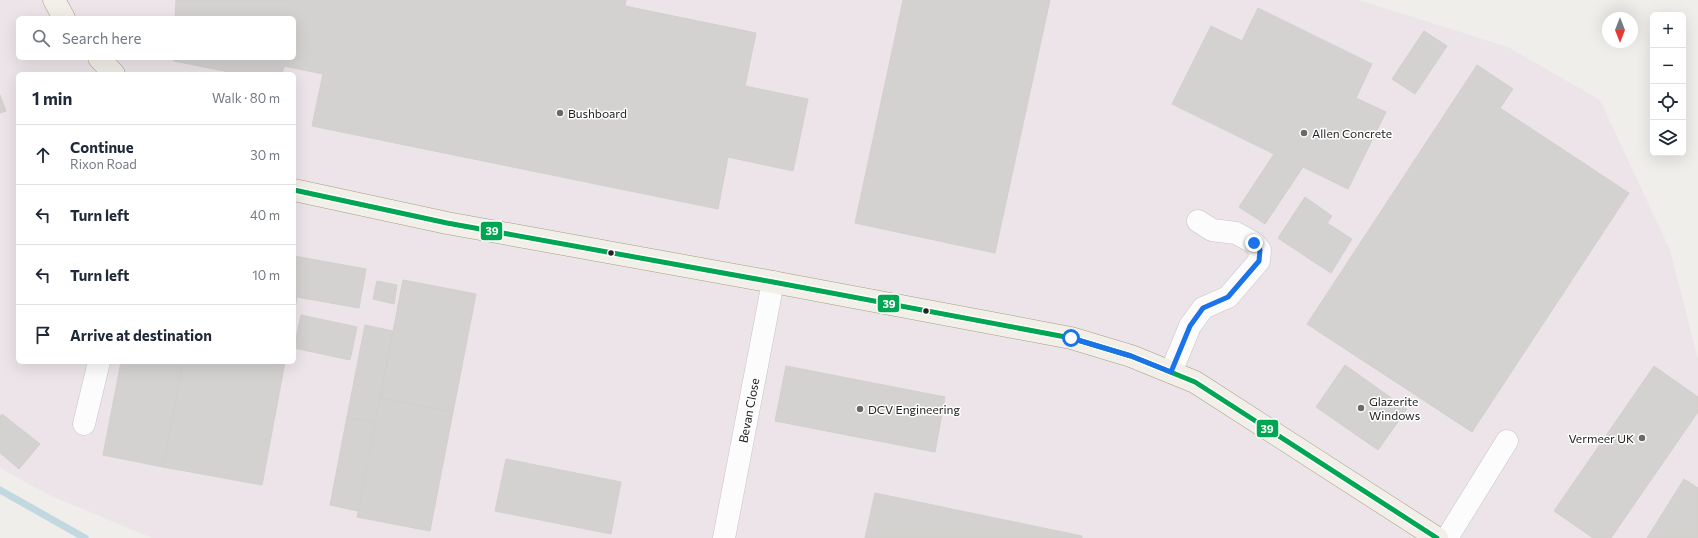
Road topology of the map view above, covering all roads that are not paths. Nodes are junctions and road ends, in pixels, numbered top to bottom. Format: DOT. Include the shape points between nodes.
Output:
graph roads {
  1 [pos="54,0"];
  2 [pos="63,16"];
  3 [pos="101,60"];
  4 [pos="112,72"];
  5 [pos="296,190"];
  6 [pos="1198,221"];
  7 [pos="773,282"];
  8 [pos="98,364"];
  9 [pos="1171,372"];
  10 [pos="84,424"];
  11 [pos="1508,440"];
  12 [pos="724,538"];
  13 [pos="1437,538"];
  14 [pos="1446,538"];
  1 -- 2 [label="main road"];
  3 -- 4 [label="main road"];
  5 -- 7 [label="main road" via="447,223"];
  6 -- 9 [label="street" via="1212,230 1236,233 1254,243 1260,250 1259,261 1228,297 1203,308 1190,326"];
  7 -- 9 [label="main road" via="1071,338 1131,356"];
  7 -- 12 [label="street, Bevan Close"];
  8 -- 10 [label="street"];
  9 -- 13 [label="main road" via="1195,382"];
  11 -- 14 [label="street"];
}
